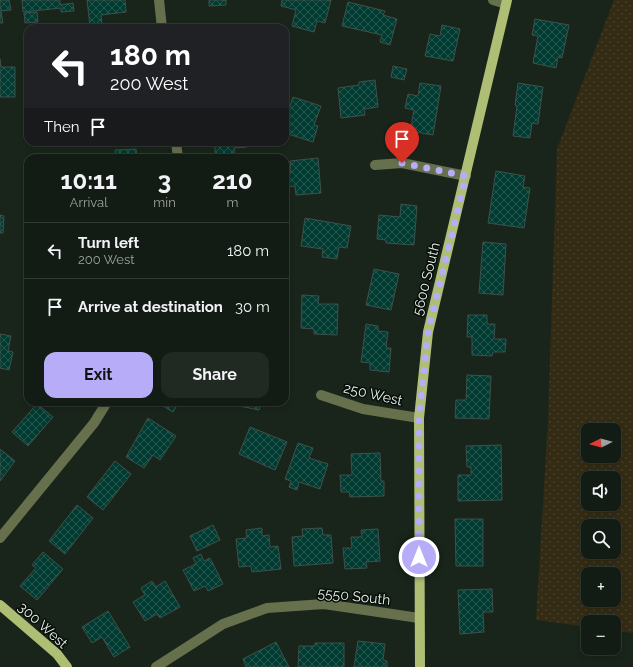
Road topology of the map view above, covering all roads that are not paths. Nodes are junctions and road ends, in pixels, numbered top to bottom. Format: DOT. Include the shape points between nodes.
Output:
graph roads {
  1 [pos="159,0"];
  2 [pos="493,0"];
  3 [pos="507,2"];
  4 [pos="162,24"];
  5 [pos="374,165"];
  6 [pos="466,176"];
  7 [pos="321,395"];
  8 [pos="105,406"];
  9 [pos="419,418"];
  10 [pos="0,538"];
  11 [pos="0,605"];
  12 [pos="419,618"];
  13 [pos="67,667"];
  14 [pos="156,667"];
  15 [pos="420,667"];
  1 -- 4 [label="street"];
  2 -- 3 [label="street"];
  3 -- 6 [label="main road, 5600 South"];
  5 -- 6 [label="street" via="402,163"];
  6 -- 9 [label="main road, 5600 South" via="428,332"];
  7 -- 9 [label="street, 250 West" via="363,409"];
  8 -- 10 [label="street" via="94,423"];
  9 -- 12 [label="main road, 5600 South"];
  11 -- 13 [label="main road, 300 West" via="57,654"];
  12 -- 14 [label="street, 5550 South" via="324,604 267,608 223,624"];
  12 -- 15 [label="main road, 5600 South"];
}
